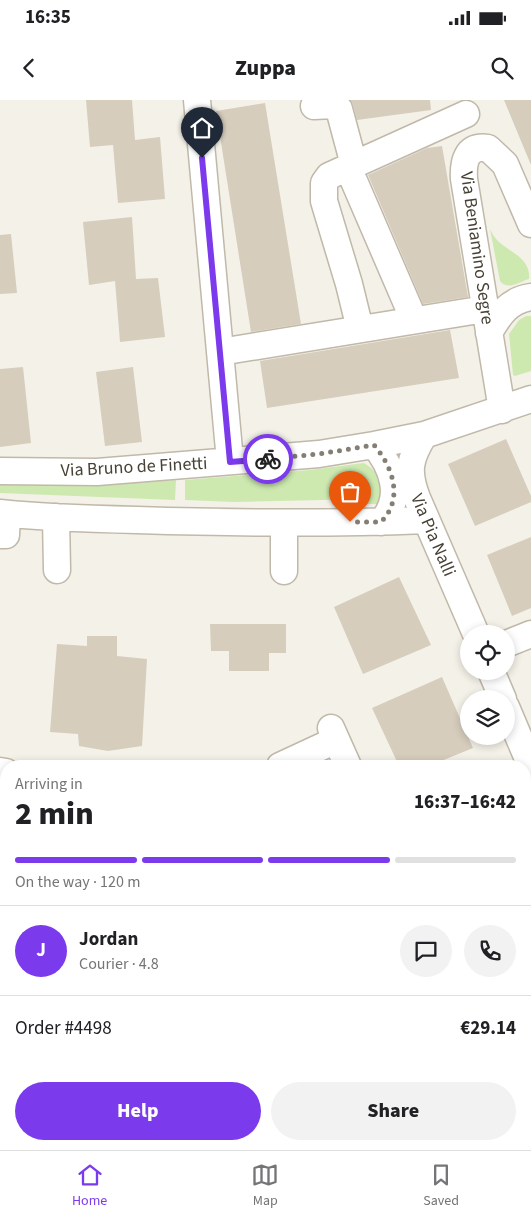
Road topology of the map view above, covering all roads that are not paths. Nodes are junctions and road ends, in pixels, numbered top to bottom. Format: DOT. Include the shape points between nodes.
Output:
graph roads {
  1 [pos="197,100"];
  2 [pos="314,106"];
  3 [pos="466,114"];
  4 [pos="354,173"];
  5 [pos="531,224"];
  6 [pos="531,297"];
  7 [pos="414,320"];
  8 [pos="487,321"];
  9 [pos="360,329"];
  10 [pos="220,352"];
  11 [pos="531,399"];
  12 [pos="502,410"];
  13 [pos="424,435"];
  14 [pos="374,445"];
  15 [pos="230,462"];
  16 [pos="0,471"];
  17 [pos="56,517"];
  18 [pos="426,520"];
  19 [pos="2,521"];
  20 [pos="381,522"];
  21 [pos="284,523"];
  22 [pos="57,570"];
  23 [pos="284,572"];
  24 [pos="472,625"];
  25 [pos="531,634"];
  26 [pos="515,640"];
  27 [pos="515,728"];
  28 [pos="290,760"];
  29 [pos="345,760"];
  30 [pos="528,760"];
  1 -- 10 [label="street"];
  2 -- 4 [label="street" via="333,105 339,109"];
  3 -- 4 [label="street"];
  4 -- 7 [label="street"];
  4 -- 9 [label="street" via="329,176 324,183 324,201"];
  5 -- 8 [label="street, Via Beniamino Segre" via="505,164 488,148 470,152 464,163 464,179"];
  6 -- 8 [label="street, Via Beniamino Segre" via="510,305 496,321"];
  7 -- 8 [label="street"];
  7 -- 9 [label="street"];
  8 -- 12 [label="street, Via Beniamino Segre"];
  9 -- 10 [label="street"];
  10 -- 15 [label="street"];
  11 -- 12 [label="street, Via Bruno de Finetti"];
  12 -- 13 [label="street, Via Bruno de Finetti"];
  13 -- 14 [label="street, Via Bruno de Finetti"];
  13 -- 18 [label="street, Via Pia Nalli" via="413,455 410,470 413,488"];
  14 -- 15 [label="street, Via Bruno de Finetti"];
  14 -- 20 [label="street" via="388,465 394,487 391,509"];
  15 -- 16 [label="street, Via Bruno de Finetti" via="97,472"];
  17 -- 19 [label="street"];
  17 -- 21 [label="street"];
  17 -- 22 [label="street"];
  18 -- 20 [label="street"];
  18 -- 24 [label="street, Via Pia Nalli"];
  20 -- 21 [label="street"];
  21 -- 23 [label="street"];
  25 -- 26 [label="street"];
  27 -- 30 [label="street"];
  28 -- 29 [label="street" via="334,734"];
}
